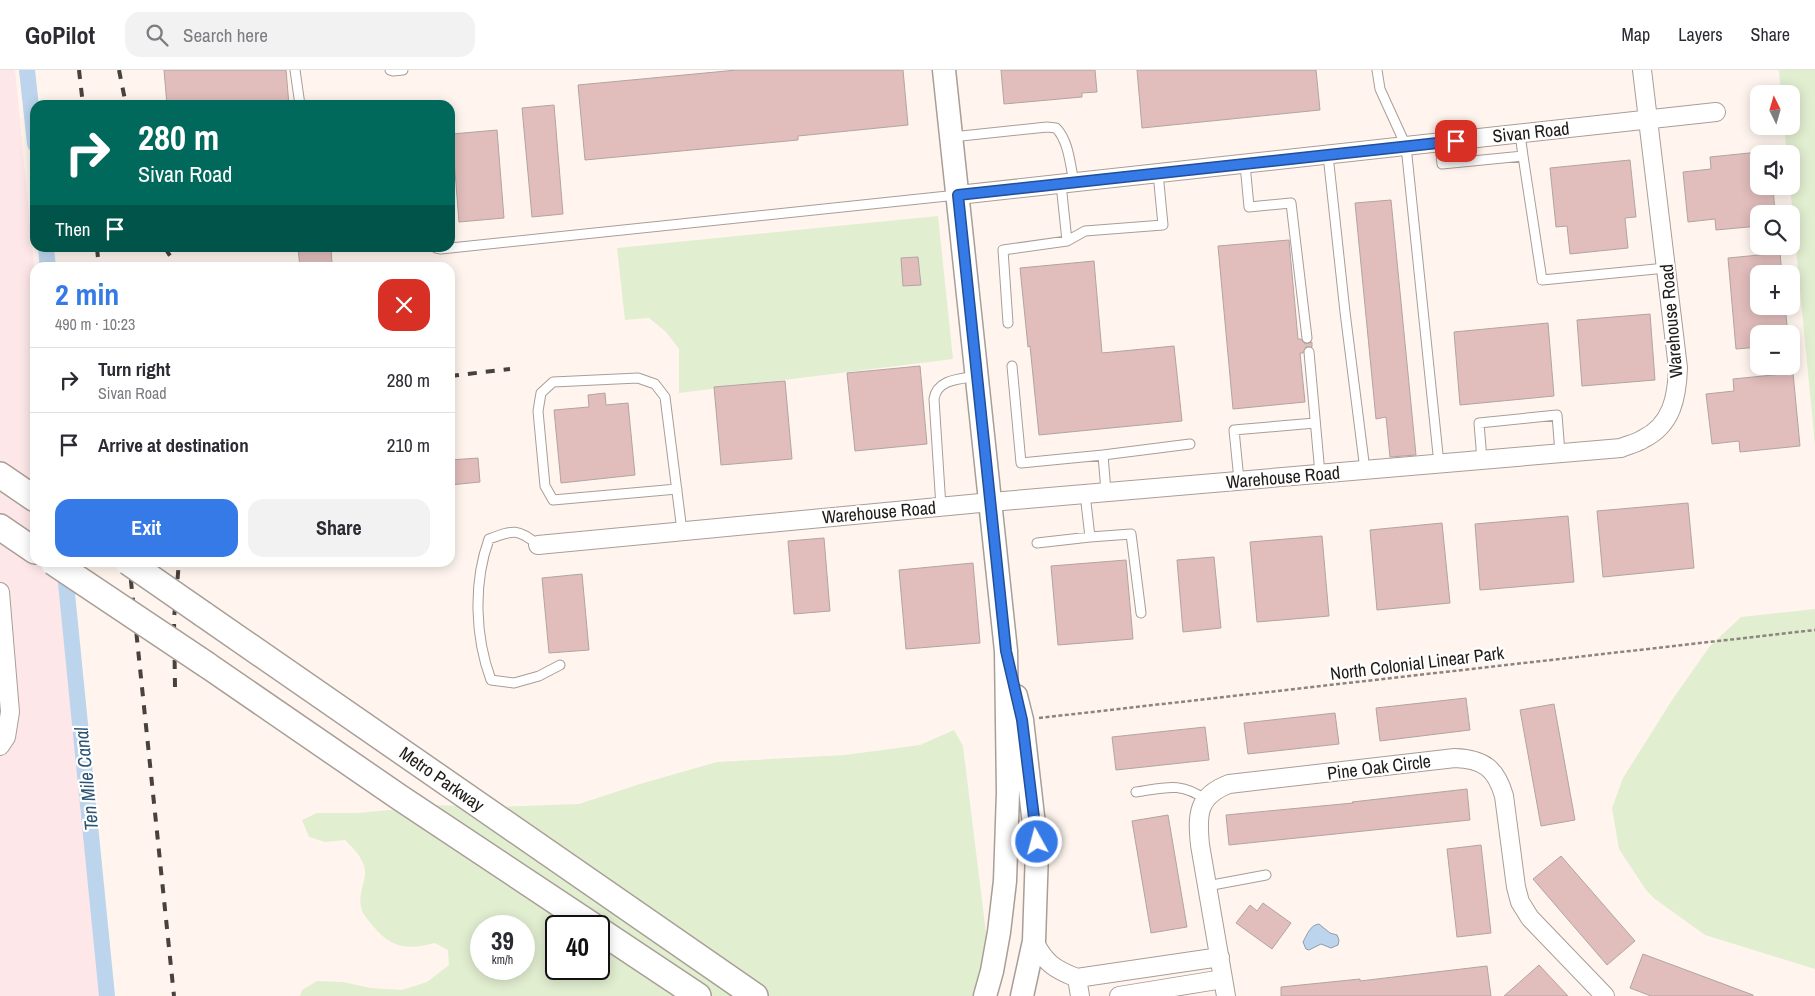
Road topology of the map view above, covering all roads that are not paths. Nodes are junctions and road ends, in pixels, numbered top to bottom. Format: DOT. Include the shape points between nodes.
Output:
graph roads {
  1 [pos="295,70"];
  2 [pos="390,70"];
  3 [pos="403,70"];
  4 [pos="944,70"];
  5 [pos="1377,70"];
  6 [pos="1642,70"];
  7 [pos="299,100"];
  8 [pos="1716,112"];
  9 [pos="1649,120"];
  10 [pos="1520,134"];
  11 [pos="952,138"];
  12 [pos="1440,142"];
  13 [pos="1406,146"];
  14 [pos="1328,154"];
  15 [pos="1523,156"];
  16 [pos="1245,164"];
  17 [pos="1158,173"];
  18 [pos="1068,183"];
  19 [pos="958,195"];
  20 [pos="1068,241"];
  21 [pos="455,248"];
  22 [pos="1666,268"];
  23 [pos="1008,323"];
  24 [pos="1307,338"];
  25 [pos="1309,352"];
  26 [pos="1012,366"];
  27 [pos="977,376"];
  28 [pos="1315,423"];
  29 [pos="1190,444"];
  30 [pos="1560,453"];
  31 [pos="1103,456"];
  32 [pos="1482,460"];
  33 [pos="1439,464"];
  34 [pos="1365,470"];
  35 [pos="1320,474"];
  36 [pos="0,475"];
  37 [pos="1239,480"];
  38 [pos="677,489"];
  39 [pos="1106,492"];
  40 [pos="1085,494"];
  41 [pos="30,496"];
  42 [pos="991,502"];
  43 [pos="941,506"];
  44 [pos="0,527"];
  45 [pos="682,531"];
  46 [pos="1090,537"];
  47 [pos="1037,543"];
  48 [pos="538,545"];
  49 [pos="30,548"];
  50 [pos="61,567"];
  51 [pos="135,567"];
  52 [pos="0,592"];
  53 [pos="1141,613"];
  54 [pos="1006,651"];
  55 [pos="560,665"];
  56 [pos="0,746"];
  57 [pos="1008,792"];
  58 [pos="1136,792"];
  59 [pos="1206,800"];
  60 [pos="1037,842"];
  61 [pos="1266,875"];
  62 [pos="1207,886"];
  63 [pos="576,915"];
  64 [pos="610,937"];
  65 [pos="1034,941"];
  66 [pos="1220,957"];
  67 [pos="1168,964"];
  68 [pos="1077,978"];
  69 [pos="1172,987"];
  70 [pos="1224,987"];
  71 [pos="698,996"];
  72 [pos="755,996"];
  73 [pos="985,996"];
  74 [pos="1022,996"];
  75 [pos="1080,996"];
  76 [pos="1119,996"];
  77 [pos="1605,996"];
  1 -- 7 [label="lane"];
  2 -- 3 [label="lane"];
  4 -- 11 [label="street"];
  5 -- 13 [label="lane" via="1380,89"];
  6 -- 9 [label="street, Warehouse Road"];
  8 -- 9 [label="street, Sivan Road"];
  9 -- 10 [label="street, Sivan Road"];
  9 -- 22 [label="street, Warehouse Road"];
  10 -- 12 [label="street, Sivan Road"];
  10 -- 15 [label="lane"];
  11 -- 18 [label="lane" via="1056,128 1066,145"];
  11 -- 19 [label="street"];
  12 -- 13 [label="street, Sivan Road"];
  12 -- 15 [label="lane" via="1442,164"];
  13 -- 14 [label="street, Sivan Road"];
  13 -- 33 [label="lane"];
  14 -- 16 [label="street, Sivan Road"];
  14 -- 34 [label="lane"];
  15 -- 22 [label="lane" via="1542,280"];
  16 -- 17 [label="street, Sivan Road"];
  16 -- 24 [label="lane" via="1249,207 1291,202"];
  17 -- 18 [label="street, Sivan Road"];
  17 -- 20 [label="lane" via="1163,225 1085,231"];
  18 -- 19 [label="street, Sivan Road"];
  18 -- 20 [label="lane"];
  19 -- 21 [label="lane"];
  19 -- 27 [label="street"];
  20 -- 23 [label="lane" via="1003,250"];
  22 -- 30 [label="street, Warehouse Road" via="1678,368 1673,408 1661,426 1644,439 1621,448"];
  25 -- 28 [label="lane"];
  26 -- 31 [label="lane" via="1021,463"];
  27 -- 42 [label="street"];
  27 -- 43 [label="lane" via="946,382 935,391"];
  28 -- 35 [label="lane"];
  28 -- 37 [label="lane" via="1234,430"];
  29 -- 31 [label="lane"];
  30 -- 32 [label="street, Warehouse Road"];
  30 -- 32 [label="lane" via="1557,415 1479,422"];
  31 -- 39 [label="lane"];
  32 -- 33 [label="street, Warehouse Road"];
  33 -- 34 [label="street, Warehouse Road"];
  34 -- 35 [label="street, Warehouse Road"];
  35 -- 37 [label="street, Warehouse Road"];
  36 -- 41 [label="main road"];
  37 -- 39 [label="street, Warehouse Road"];
  38 -- 38 [label="lane" via="665,397 655,384 638,378 553,382 541,393 538,411 545,486 553,500"];
  38 -- 45 [label="lane"];
  39 -- 40 [label="street, Warehouse Road"];
  40 -- 42 [label="street, Warehouse Road"];
  40 -- 46 [label="lane"];
  42 -- 43 [label="street, Warehouse Road"];
  42 -- 54 [label="street"];
  43 -- 45 [label="street, Warehouse Road"];
  44 -- 49 [label="main road"];
  45 -- 48 [label="street, Warehouse Road"];
  46 -- 47 [label="lane"];
  46 -- 53 [label="lane" via="1130,534"];
  48 -- 55 [label="lane" via="526,535 510,531 489,539 483,557 479,592 483,659 491,680 514,684"];
  50 -- 63 [label="main road, bridge"];
  51 -- 72 [label="main road, Metro Parkway, bridge"];
  52 -- 56 [label="street" via="10,712 6,737"];
  54 -- 57 [label="street"];
  54 -- 60 [label="street" via="1022,720"];
  57 -- 60 [label="street" via="1016,791 1026,804"];
  57 -- 73 [label="street" via="1000,932"];
  58 -- 59 [label="lane" via="1175,787 1192,790"];
  59 -- 62 [label="street" via="1198,823"];
  59 -- 77 [label="street, Pine Oak Circle" via="1209,794 1229,784 1455,758 1476,761 1486,766 1500,783 1520,902 1530,918"];
  60 -- 65 [label="street"];
  61 -- 62 [label="lane"];
  62 -- 66 [label="street"];
  64 -- 71 [label="main road"];
  65 -- 68 [label="street" via="1049,963"];
  65 -- 74 [label="street"];
  66 -- 67 [label="street"];
  66 -- 70 [label="street"];
  67 -- 68 [label="street"];
  67 -- 69 [label="street"];
  68 -- 75 [label="street"];
  69 -- 70 [label="street"];
  69 -- 76 [label="street"];
}
